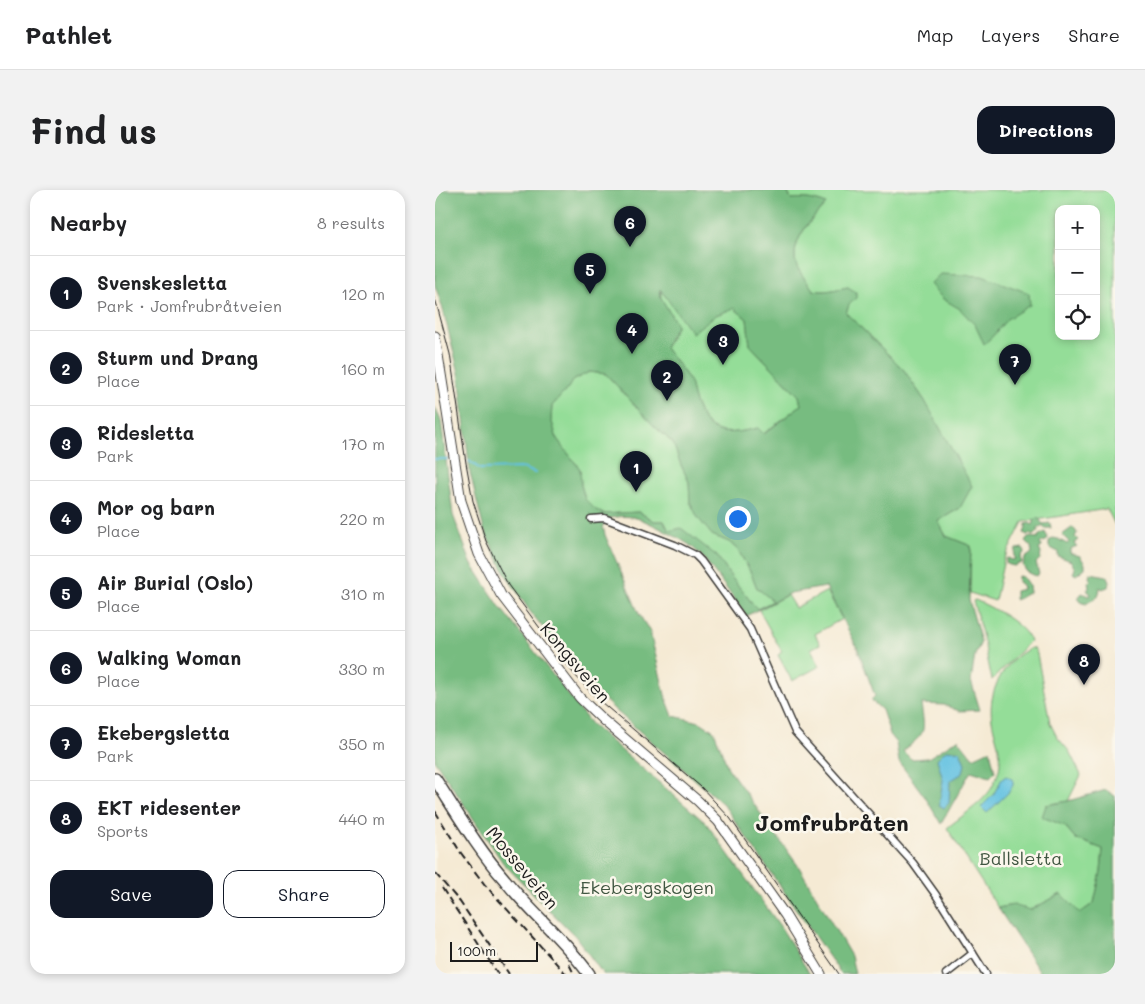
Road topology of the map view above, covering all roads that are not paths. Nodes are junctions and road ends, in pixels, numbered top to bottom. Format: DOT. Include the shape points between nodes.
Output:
graph roads {
  1 [pos="435,336"];
  2 [pos="591,519"];
  3 [pos="435,780"];
  4 [pos="973,953"];
  5 [pos="589,974"];
  6 [pos="821,974"];
  7 [pos="946,974"];
  8 [pos="986,974"];
  1 -- 6 [label="main road, Kongsveien" via="461,501 479,554 501,595 580,698 718,821 785,915"];
  2 -- 4 [label="street" via="604,518 675,544 701,561 750,629 795,732 913,864"];
  3 -- 5 [label="highway, Mosseveien" via="494,867"];
  4 -- 7 [label="street"];
  4 -- 8 [label="street"];
}
